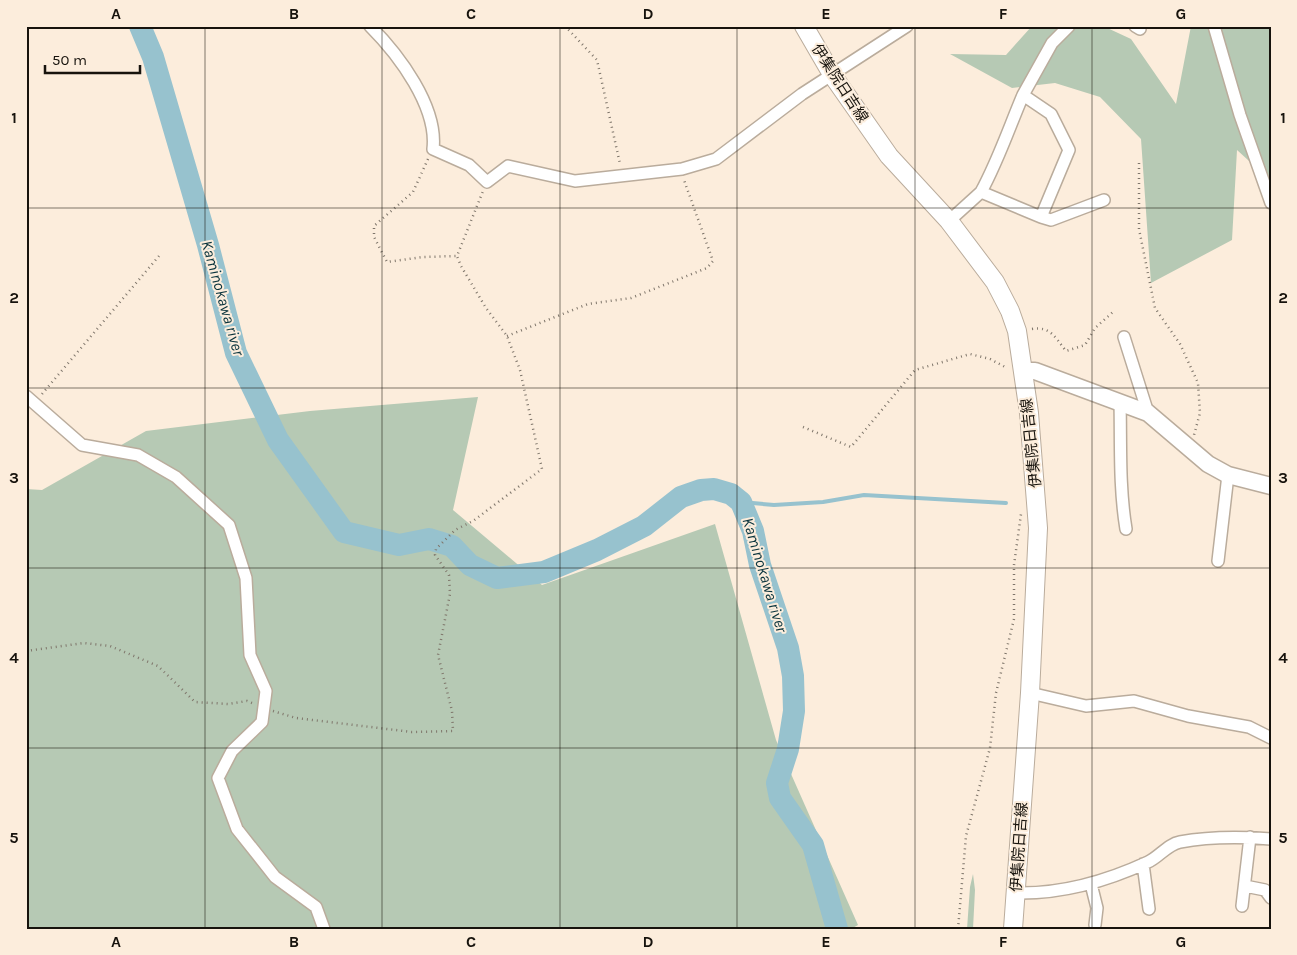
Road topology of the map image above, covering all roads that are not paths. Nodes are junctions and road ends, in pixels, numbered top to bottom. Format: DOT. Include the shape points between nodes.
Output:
graph roads {
  1 [pos="370,26"];
  2 [pos="804,26"];
  3 [pos="907,26"];
  4 [pos="1069,26"];
  5 [pos="1214,26"];
  6 [pos="1059,30"];
  7 [pos="833,76"];
  8 [pos="1023,95"];
  9 [pos="981,192"];
  10 [pos="1104,200"];
  11 [pos="1271,203"];
  12 [pos="1041,217"];
  13 [pos="948,221"];
  14 [pos="1124,337"];
  15 [pos="1023,371"];
  16 [pos="30,400"];
  17 [pos="1120,401"];
  18 [pos="1148,413"];
  19 [pos="1228,474"];
  20 [pos="1271,486"];
  21 [pos="1126,529"];
  22 [pos="1218,561"];
  23 [pos="1030,693"];
  24 [pos="1271,738"];
  25 [pos="1250,837"];
  26 [pos="1271,840"];
  27 [pos="1143,864"];
  28 [pos="1091,884"];
  29 [pos="1244,886"];
  30 [pos="1016,893"];
  31 [pos="1271,898"];
  32 [pos="1242,906"];
  33 [pos="1149,910"];
  34 [pos="1095,925"];
  35 [pos="324,929"];
  36 [pos="1013,929"];
  1 -- 7 [label="street" via="420,93 434,135 433,149 470,165 487,182 508,166 575,181 680,169 716,159 802,94"];
  2 -- 7 [label="main road, 伊集院日吉線"];
  3 -- 7 [label="street"];
  4 -- 6 [label="street"];
  5 -- 11 [label="street" via="1240,115"];
  6 -- 8 [label="street"];
  7 -- 13 [label="main road, 伊集院日吉線" via="889,156"];
  8 -- 9 [label="street" via="998,162"];
  8 -- 12 [label="street" via="1051,114 1069,150"];
  9 -- 12 [label="street"];
  9 -- 13 [label="street"];
  10 -- 12 [label="street" via="1051,220"];
  13 -- 15 [label="main road, 伊集院日吉線" via="995,282 1010,311 1017,331"];
  14 -- 18 [label="street"];
  15 -- 17 [label="street" via="1035,371"];
  15 -- 23 [label="main road, 伊集院日吉線" via="1038,528"];
  16 -- 35 [label="street" via="82,445 138,455 176,477 229,525 246,578 250,656 266,691 262,722 232,751 218,778 237,829 275,877 316,906"];
  17 -- 18 [label="street"];
  17 -- 21 [label="street" via="1120,495"];
  18 -- 19 [label="street" via="1208,464"];
  19 -- 20 [label="street"];
  19 -- 22 [label="street"];
  23 -- 24 [label="street" via="1086,706 1134,701 1188,716 1249,727"];
  23 -- 30 [label="main road, 伊集院日吉線"];
  25 -- 26 [label="street"];
  25 -- 27 [label="street" via="1178,842"];
  25 -- 29 [label="street"];
  27 -- 28 [label="street"];
  27 -- 33 [label="street"];
  28 -- 30 [label="street"];
  28 -- 34 [label="street" via="1097,908"];
  29 -- 31 [label="street" via="1265,890"];
  29 -- 32 [label="street"];
  30 -- 36 [label="main road, 伊集院日吉線"];
}
